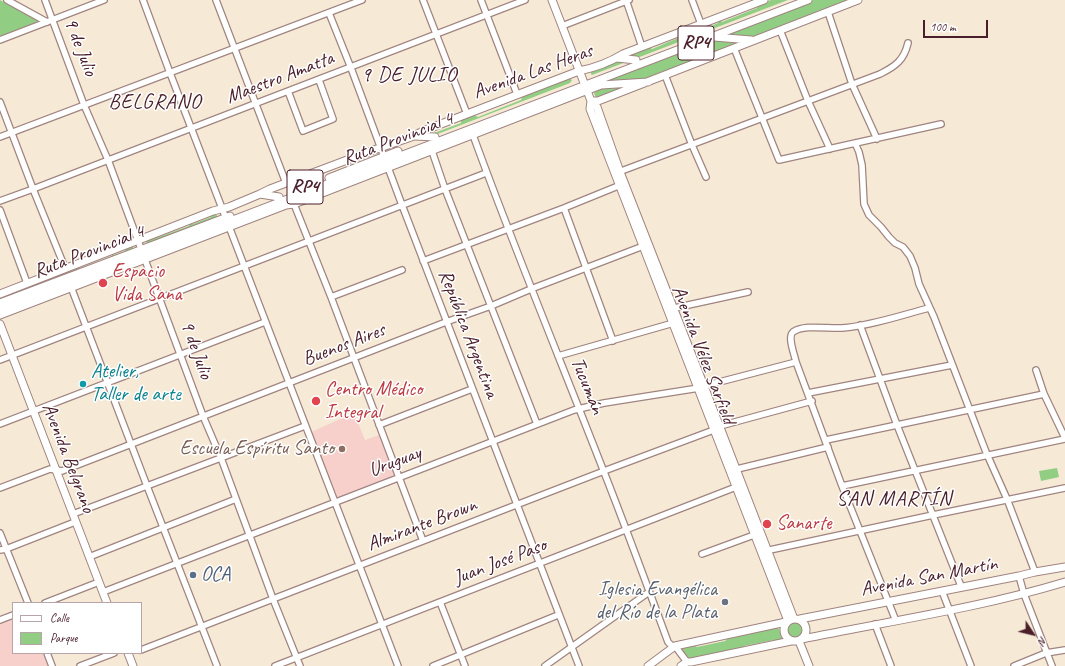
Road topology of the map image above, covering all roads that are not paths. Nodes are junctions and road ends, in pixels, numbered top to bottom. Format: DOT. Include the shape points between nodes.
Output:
graph roads {
  1 [pos="8,0"];
  2 [pos="45,0"];
  3 [pos="104,0"];
  4 [pos="143,0"];
  5 [pos="216,0"];
  6 [pos="362,0"];
  7 [pos="423,0"];
  8 [pos="481,0"];
  9 [pos="525,0"];
  10 [pos="552,0"];
  11 [pos="627,0"];
  12 [pos="692,0"];
  13 [pos="762,0"];
  14 [pos="794,0"];
  15 [pos="808,0"];
  16 [pos="858,0"];
  17 [pos="828,12"];
  18 [pos="329,13"];
  19 [pos="486,15"];
  20 [pos="50,21"];
  21 [pos="701,24"];
  22 [pos="562,26"];
  23 [pos="780,30"];
  24 [pos="437,35"];
  25 [pos="711,37"];
  26 [pos="0,40"];
  27 [pos="753,41"];
  28 [pos="908,43"];
  29 [pos="642,47"];
  30 [pos="234,48"];
  31 [pos="734,48"];
  32 [pos="617,58"];
  33 [pos="636,60"];
  34 [pos="351,68"];
  35 [pos="579,71"];
  36 [pos="170,73"];
  37 [pos="665,75"];
  38 [pos="319,80"];
  39 [pos="648,82"];
  40 [pos="852,84"];
  41 [pos="585,86"];
  42 [pos="288,91"];
  43 [pos="517,94"];
  44 [pos="591,101"];
  45 [pos="808,101"];
  46 [pos="0,102"];
  47 [pos="257,103"];
  48 [pos="84,105"];
  49 [pos="529,106"];
  50 [pos="545,108"];
  51 [pos="466,114"];
  52 [pos="762,118"];
  53 [pos="941,124"];
  54 [pos="192,128"];
  55 [pos="12,132"];
  56 [pos="473,135"];
  57 [pos="414,136"];
  58 [pos="0,137"];
  59 [pos="435,137"];
  60 [pos="877,139"];
  61 [pos="855,144"];
  62 [pos="692,145"];
  63 [pos="380,147"];
  64 [pos="830,149"];
  65 [pos="432,151"];
  66 [pos="108,160"];
  67 [pos="386,162"];
  68 [pos="486,173"];
  69 [pos="617,173"];
  70 [pos="706,177"];
  71 [pos="286,183"];
  72 [pos="622,184"];
  73 [pos="445,189"];
  74 [pos="33,190"];
  75 [pos="260,194"];
  76 [pos="279,197"];
  77 [pos="0,201"];
  78 [pos="294,204"];
  79 [pos="402,205"];
  80 [pos="222,208"];
  81 [pos="564,208"];
  82 [pos="0,210"];
  83 [pos="227,222"];
  84 [pos="510,229"];
  85 [pos="137,240"];
  86 [pos="177,241"];
  87 [pos="309,241"];
  88 [pos="191,242"];
  89 [pos="467,244"];
  90 [pos="646,245"];
  91 [pos="143,254"];
  92 [pos="423,261"];
  93 [pos="244,266"];
  94 [pos="65,268"];
  95 [pos="587,268"];
  96 [pos="402,270"];
  97 [pos="27,283"];
  98 [pos="49,285"];
  99 [pos="71,287"];
  100 [pos="531,289"];
  101 [pos="748,292"];
  102 [pos="0,294"];
  103 [pos="331,297"];
  104 [pos="160,300"];
  105 [pos="0,303"];
  106 [pos="491,306"];
  107 [pos="671,308"];
  108 [pos="929,308"];
  109 [pos="0,309"];
  110 [pos="0,315"];
  111 [pos="266,322"];
  112 [pos="446,322"];
  113 [pos="676,322"];
  114 [pos="0,324"];
  115 [pos="860,325"];
  116 [pos="87,327"];
  117 [pos="613,341"];
  118 [pos="181,355"];
  119 [pos="12,356"];
  120 [pos="558,356"];
  121 [pos="354,358"];
  122 [pos="0,360"];
  123 [pos="796,362"];
  124 [pos="952,365"];
  125 [pos="1036,370"];
  126 [pos="879,379"];
  127 [pos="108,383"];
  128 [pos="289,384"];
  129 [pos="702,387"];
  130 [pos="472,389"];
  131 [pos="808,393"];
  132 [pos="1044,394"];
  133 [pos="812,402"];
  134 [pos="579,409"];
  135 [pos="970,410"];
  136 [pos="33,411"];
  137 [pos="203,416"];
  138 [pos="0,424"];
  139 [pos="537,424"];
  140 [pos="379,425"];
  141 [pos="897,425"];
  142 [pos="305,426"];
  143 [pos="717,428"];
  144 [pos="1065,439"];
  145 [pos="826,440"];
  146 [pos="493,442"];
  147 [pos="131,444"];
  148 [pos="828,447"];
  149 [pos="988,455"];
  150 [pos="221,458"];
  151 [pos="55,469"];
  152 [pos="734,470"];
  153 [pos="915,470"];
  154 [pos="604,471"];
  155 [pos="400,477"];
  156 [pos="147,486"];
  157 [pos="842,486"];
  158 [pos="736,487"];
  159 [pos="0,488"];
  160 [pos="1065,488"];
  161 [pos="236,499"];
  162 [pos="1007,499"];
  163 [pos="335,502"];
  164 [pos="517,505"];
  165 [pos="73,514"];
  166 [pos="933,515"];
  167 [pos="76,522"];
  168 [pos="164,528"];
  169 [pos="626,529"];
  170 [pos="861,531"];
  171 [pos="0,533"];
  172 [pos="249,535"];
  173 [pos="754,535"];
  174 [pos="423,542"];
  175 [pos="3,549"];
  176 [pos="764,552"];
  177 [pos="702,554"];
  178 [pos="89,557"];
  179 [pos="176,562"];
  180 [pos="539,564"];
  181 [pos="360,566"];
  182 [pos="1065,567"];
  183 [pos="1035,572"];
  184 [pos="1019,576"];
  185 [pos="99,582"];
  186 [pos="1065,582"];
  187 [pos="961,586"];
  188 [pos="942,591"];
  189 [pos="103,592"];
  190 [pos="649,592"];
  191 [pos="1024,594"];
  192 [pos="273,599"];
  193 [pos="888,601"];
  194 [pos="28,602"];
  195 [pos="48,602"];
  196 [pos="107,602"];
  197 [pos="440,602"];
  198 [pos="950,610"];
  199 [pos="12,615"];
  200 [pos="558,615"];
  201 [pos="0,620"];
  202 [pos="792,620"];
  203 [pos="896,621"];
  204 [pos="876,624"];
  205 [pos="382,625"];
  206 [pos="202,627"];
  207 [pos="801,640"];
  208 [pos="791,641"];
  209 [pos="571,647"];
  210 [pos="674,647"];
  211 [pos="142,650"];
  212 [pos="1065,650"];
  213 [pos="1046,653"];
  214 [pos="47,654"];
  215 [pos="111,654"];
  216 [pos="130,654"];
  217 [pos="461,655"];
  218 [pos="297,658"];
  219 [pos="688,664"];
  220 [pos="52,666"];
  221 [pos="80,666"];
  222 [pos="133,666"];
  223 [pos="217,666"];
  224 [pos="275,666"];
  225 [pos="300,666"];
  226 [pos="398,666"];
  227 [pos="433,666"];
  228 [pos="465,666"];
  229 [pos="545,666"];
  230 [pos="579,666"];
  231 [pos="648,666"];
  232 [pos="809,666"];
  233 [pos="891,666"];
  234 [pos="971,666"];
  235 [pos="1014,666"];
  236 [pos="1052,666"];
  1 -- 20 [label="street"];
  2 -- 20 [label="street, 9 de Julio"];
  3 -- 20 [label="street"];
  4 -- 36 [label="street"];
  5 -- 30 [label="street"];
  6 -- 18 [label="street"];
  7 -- 24 [label="street"];
  8 -- 19 [label="street"];
  9 -- 19 [label="street, Maestro Amatta"];
  10 -- 22 [label="main road, Avenida Vélez Sarfield"];
  11 -- 22 [label="street"];
  11 -- 29 [label="street"];
  12 -- 21 [label="street"];
  13 -- 21 [label="main road, Avenida Las Heras / RP4"];
  14 -- 33 [label="main road, Ruta Provincial 4 / RP4"];
  15 -- 25 [label="main road, Ruta Provincial 4 / RP4"];
  16 -- 17 [label="main road"];
  17 -- 23 [label="main road"];
  17 -- 40 [label="street"];
  18 -- 30 [label="street"];
  18 -- 34 [label="street, República Argentina"];
  19 -- 24 [label="street, Maestro Amatta"];
  19 -- 43 [label="street"];
  20 -- 26 [label="street"];
  20 -- 48 [label="street, 9 de Julio"];
  21 -- 29 [label="main road, Avenida Las Heras / RP4"];
  22 -- 35 [label="main road, Avenida Vélez Sarfield"];
  23 -- 27 [label="main road"];
  23 -- 45 [label="street"];
  24 -- 34 [label="street, Maestro Amatta"];
  24 -- 51 [label="street"];
  25 -- 27 [label="main road"];
  25 -- 41 [label="main road, Ruta Provincial 4 / RP4"];
  27 -- 31 [label="main road"];
  28 -- 40 [label="street" via="905,54 890,69"];
  29 -- 32 [label="main road, Avenida Las Heras / RP4"];
  30 -- 36 [label="street"];
  30 -- 47 [label="street"];
  31 -- 37 [label="main road"];
  31 -- 52 [label="street"];
  32 -- 33 [label="main road"];
  32 -- 35 [label="main road, Avenida Las Heras / RP4"];
  33 -- 41 [label="main road, Ruta Provincial 4 / RP4"];
  34 -- 38 [label="street, Maestro Amatta"];
  34 -- 63 [label="street, República Argentina"];
  35 -- 41 [label="main road, Avenida Vélez Sarfield"];
  35 -- 43 [label="main road, Avenida Las Heras"];
  36 -- 48 [label="street"];
  36 -- 54 [label="street"];
  37 -- 39 [label="main road"];
  37 -- 62 [label="street"];
  38 -- 42 [label="street, Maestro Amatta"];
  38 -- 42 [label="street" via="333,119 303,131"];
  39 -- 41 [label="main road"];
  39 -- 44 [label="main road" via="598,101"];
  40 -- 45 [label="street"];
  40 -- 60 [label="street"];
  41 -- 44 [label="main road, Avenida Vélez Sarfield"];
  41 -- 49 [label="main road, Ruta Provincial 4 / RP4"];
  41 -- 50 [label="main road, Avenida Las Heras"];
  41 -- 59 [label="main road, Ruta Provincial 4 / RP4"];
  42 -- 47 [label="street, Maestro Amatta"];
  43 -- 51 [label="main road, Avenida Las Heras"];
  44 -- 69 [label="main road, Avenida Vélez Sarfield" via="590,109"];
  45 -- 52 [label="street"];
  45 -- 64 [label="street"];
  46 -- 55 [label="street"];
  47 -- 54 [label="street, Maestro Amatta"];
  47 -- 71 [label="street"];
  48 -- 55 [label="street"];
  48 -- 66 [label="street, 9 de Julio"];
  49 -- 50 [label="main road"];
  49 -- 67 [label="main road, Ruta Provincial 4 / RP4"];
  50 -- 56 [label="main road, Avenida Las Heras"];
  51 -- 57 [label="main road, Avenida Las Heras"];
  52 -- 62 [label="street"];
  52 -- 64 [label="street" via="780,160"];
  53 -- 60 [label="street"];
  54 -- 66 [label="street, Maestro Amatta"];
  54 -- 80 [label="street"];
  55 -- 58 [label="street"];
  55 -- 74 [label="street"];
  56 -- 65 [label="main road, Avenida Las Heras"];
  56 -- 68 [label="street, Tucumán"];
  57 -- 59 [label="main road"];
  57 -- 63 [label="main road, Avenida Las Heras"];
  59 -- 67 [label="main road, Ruta Provincial 4 / RP4"];
  60 -- 61 [label="street"];
  61 -- 64 [label="street"];
  61 -- 108 [label="street" via="860,152 862,165 864,204 869,215 910,256"];
  62 -- 69 [label="street"];
  62 -- 70 [label="street"];
  63 -- 67 [label="street, República Argentina"];
  63 -- 71 [label="main road, Avenida Las Heras"];
  65 -- 67 [label="main road, Avenida Las Heras"];
  65 -- 73 [label="street"];
  66 -- 74 [label="street, Maestro Amatta"];
  66 -- 85 [label="street, 9 de Julio"];
  67 -- 76 [label="main road, Ruta Provincial 4 / RP4"];
  67 -- 78 [label="main road, Avenida Las Heras"];
  67 -- 79 [label="street, República Argentina"];
  67 -- 83 [label="main road, Ruta Provincial 4 / RP4"];
  68 -- 73 [label="street"];
  68 -- 84 [label="street, Tucumán"];
  69 -- 72 [label="main road, Avenida Vélez Sarfield"];
  71 -- 75 [label="main road, Avenida Las Heras"];
  72 -- 81 [label="street"];
  72 -- 90 [label="main road, Avenida Vélez Sarfield"];
  73 -- 79 [label="street"];
  73 -- 89 [label="street"];
  74 -- 77 [label="street, Maestro Amatta"];
  74 -- 94 [label="street"];
  75 -- 76 [label="main road"];
  75 -- 80 [label="main road, Avenida Las Heras"];
  76 -- 83 [label="main road, Ruta Provincial 4 / RP4"];
  78 -- 83 [label="main road, Avenida Las Heras"];
  78 -- 87 [label="street"];
  79 -- 87 [label="street"];
  79 -- 92 [label="street, República Argentina"];
  80 -- 83 [label="street"];
  80 -- 85 [label="main road, Avenida Las Heras"];
  81 -- 84 [label="street"];
  81 -- 95 [label="street"];
  82 -- 97 [label="street"];
  83 -- 86 [label="main road, Ruta Provincial 4 / RP4"];
  83 -- 88 [label="main road, Avenida Las Heras"];
  83 -- 91 [label="main road, Ruta Provincial 4 / RP4"];
  83 -- 93 [label="street"];
  84 -- 89 [label="street"];
  84 -- 100 [label="street, Tucumán"];
  85 -- 91 [label="street, 9 de Julio"];
  85 -- 94 [label="main road, Avenida Las Heras"];
  86 -- 88 [label="main road"];
  86 -- 91 [label="main road, Ruta Provincial 4 / RP4"];
  87 -- 93 [label="street"];
  87 -- 103 [label="street"];
  88 -- 91 [label="main road, Avenida Las Heras"];
  89 -- 92 [label="street"];
  89 -- 106 [label="street"];
  90 -- 95 [label="street, Buenos Aires"];
  90 -- 107 [label="main road, Avenida Vélez Sarfield"];
  91 -- 98 [label="main road, Ruta Provincial 4 / RP4"];
  91 -- 99 [label="main road, Avenida Las Heras"];
  91 -- 104 [label="street, 9 de Julio"];
  91 -- 109 [label="main road, Ruta Provincial 4 / RP4"];
  92 -- 112 [label="street, República Argentina"];
  93 -- 104 [label="street"];
  93 -- 111 [label="street"];
  94 -- 97 [label="main road, Avenida Las Heras"];
  95 -- 100 [label="street, Buenos Aires"];
  95 -- 117 [label="street"];
  96 -- 103 [label="street"];
  97 -- 98 [label="main road"];
  97 -- 102 [label="main road, Avenida Las Heras"];
  98 -- 105 [label="main road, Ruta Provincial 4 / RP4"];
  99 -- 110 [label="main road, Avenida Las Heras"];
  99 -- 116 [label="street"];
  100 -- 106 [label="street, Buenos Aires"];
  100 -- 120 [label="street, Tucumán"];
  101 -- 107 [label="street"];
  103 -- 121 [label="street"];
  104 -- 116 [label="street"];
  104 -- 118 [label="street, 9 de Julio"];
  106 -- 112 [label="street, Buenos Aires"];
  106 -- 139 [label="street"];
  107 -- 113 [label="main road, Avenida Vélez Sarfield"];
  108 -- 115 [label="street"];
  108 -- 124 [label="street"];
  111 -- 118 [label="street"];
  111 -- 128 [label="street"];
  112 -- 121 [label="street, Buenos Aires"];
  112 -- 130 [label="street, República Argentina"];
  113 -- 117 [label="street"];
  113 -- 129 [label="main road, Avenida Vélez Sarfield"];
  114 -- 119 [label="main road, Avenida Belgrano"];
  115 -- 123 [label="street" via="841,328 812,327 793,332 790,340"];
  115 -- 126 [label="street"];
  116 -- 119 [label="street"];
  116 -- 127 [label="street"];
  117 -- 120 [label="street"];
  118 -- 127 [label="street"];
  118 -- 137 [label="street, 9 de Julio"];
  119 -- 122 [label="street"];
  119 -- 136 [label="main road, Avenida Belgrano"];
  120 -- 134 [label="street, Tucumán"];
  121 -- 128 [label="street, Buenos Aires"];
  121 -- 140 [label="street"];
  123 -- 129 [label="street, Uruguay"];
  123 -- 131 [label="street"];
  124 -- 126 [label="street"];
  124 -- 135 [label="street"];
  125 -- 132 [label="street"];
  126 -- 131 [label="street"];
  126 -- 141 [label="street"];
  127 -- 136 [label="street"];
  127 -- 147 [label="street"];
  128 -- 137 [label="street, Buenos Aires"];
  128 -- 142 [label="street"];
  129 -- 134 [label="street, Uruguay"];
  129 -- 143 [label="main road, Avenida Vélez Sarfield"];
  130 -- 140 [label="street"];
  130 -- 146 [label="street, República Argentina"];
  131 -- 133 [label="street"];
  132 -- 135 [label="street"];
  132 -- 144 [label="street"];
  133 -- 143 [label="street, Almirante Brown"];
  133 -- 145 [label="street"];
  134 -- 139 [label="street, Uruguay"];
  134 -- 154 [label="street, Tucumán"];
  135 -- 141 [label="street"];
  135 -- 149 [label="street"];
  136 -- 138 [label="street"];
  136 -- 151 [label="main road, Avenida Belgrano"];
  137 -- 147 [label="street, Buenos Aires"];
  137 -- 150 [label="street, 9 de Julio"];
  139 -- 146 [label="street, Uruguay"];
  140 -- 155 [label="street"];
  141 -- 145 [label="street"];
  141 -- 153 [label="street"];
  142 -- 150 [label="street"];
  142 -- 163 [label="street"];
  143 -- 152 [label="main road, Avenida Vélez Sarfield"];
  143 -- 154 [label="street, Almirante Brown"];
  144 -- 149 [label="street"];
  145 -- 148 [label="street"];
  146 -- 155 [label="street, Uruguay"];
  146 -- 164 [label="street, República Argentina"];
  147 -- 151 [label="street, Buenos Aires" via="62,471"];
  147 -- 156 [label="street"];
  148 -- 152 [label="street"];
  148 -- 157 [label="street"];
  149 -- 153 [label="street"];
  149 -- 162 [label="street"];
  150 -- 156 [label="street"];
  150 -- 161 [label="street, 9 de Julio"];
  151 -- 159 [label="street, Buenos Aires"];
  151 -- 165 [label="main road, Avenida Belgrano"];
  152 -- 158 [label="main road, Avenida Vélez Sarfield"];
  152 -- 176 [label="main road, Avenida Vélez Sarfield"];
  153 -- 157 [label="street"];
  153 -- 166 [label="street"];
  154 -- 164 [label="street, Almirante Brown"];
  154 -- 169 [label="street, Tucumán"];
  155 -- 163 [label="street, Uruguay"];
  155 -- 174 [label="street"];
  156 -- 165 [label="street"];
  156 -- 168 [label="street"];
  157 -- 170 [label="street"];
  158 -- 169 [label="street, Juan José Paso"];
  158 -- 173 [label="main road, Avenida Vélez Sarfield"];
  160 -- 162 [label="street"];
  161 -- 168 [label="street"];
  161 -- 172 [label="street, 9 de Julio"];
  162 -- 166 [label="street"];
  162 -- 183 [label="street"];
  163 -- 172 [label="street, Uruguay"];
  163 -- 181 [label="street"];
  164 -- 174 [label="street, Almirante Brown"];
  164 -- 180 [label="street, República Argentina"];
  165 -- 167 [label="main road, Avenida Belgrano"];
  166 -- 170 [label="street"];
  166 -- 187 [label="street"];
  167 -- 175 [label="street"];
  167 -- 178 [label="main road, Avenida Belgrano"];
  168 -- 178 [label="street"];
  168 -- 179 [label="street"];
  169 -- 180 [label="street, Juan José Paso"];
  169 -- 190 [label="street, Tucumán"];
  170 -- 176 [label="street"];
  170 -- 193 [label="street"];
  171 -- 175 [label="street"];
  172 -- 179 [label="street, Uruguay"];
  172 -- 192 [label="street, 9 de Julio"];
  173 -- 176 [label="main road, Avenida Vélez Sarfield"];
  173 -- 177 [label="street"];
  174 -- 181 [label="street, Almirante Brown"];
  175 -- 194 [label="street"];
  176 -- 202 [label="main road, Avenida Vélez Sarfield"];
  178 -- 185 [label="main road, Avenida Belgrano"];
  179 -- 189 [label="street, Uruguay"];
  179 -- 206 [label="street"];
  180 -- 197 [label="street, Juan José Paso"];
  180 -- 200 [label="street, República Argentina"];
  181 -- 192 [label="street, Almirante Brown"];
  181 -- 205 [label="street"];
  182 -- 183 [label="main road, Avenida San Martín"];
  183 -- 184 [label="main road, Avenida San Martín"];
  184 -- 187 [label="main road, Avenida San Martín"];
  184 -- 191 [label="street"];
  185 -- 189 [label="main road, Avenida Belgrano"];
  185 -- 195 [label="street"];
  186 -- 191 [label="main road, Avenida San Martín"];
  187 -- 188 [label="main road, Avenida San Martín"];
  188 -- 193 [label="main road, Avenida San Martín"];
  188 -- 198 [label="street"];
  189 -- 196 [label="main road, Avenida Belgrano"];
  190 -- 209 [label="street"];
  190 -- 210 [label="street, Tucumán" via="668,642"];
  191 -- 198 [label="main road, Avenida San Martín"];
  191 -- 213 [label="street"];
  192 -- 206 [label="street, Almirante Brown"];
  192 -- 218 [label="street, 9 de Julio"];
  193 -- 202 [label="main road, Avenida San Martín"];
  193 -- 203 [label="street"];
  197 -- 205 [label="street, Juan José Paso"];
  197 -- 217 [label="street"];
  198 -- 203 [label="main road, Avenida San Martín"];
  198 -- 234 [label="street"];
  199 -- 201 [label="street"];
  200 -- 209 [label="street, República Argentina"];
  200 -- 217 [label="street"];
  202 -- 207 [label="main road" via="805,624 806,632"];
  202 -- 208 [label="main road" via="784,625 785,636"];
  202 -- 210 [label="main road, Avenida San Martín"];
  203 -- 204 [label="main road, Avenida San Martín"];
  204 -- 207 [label="main road, Avenida San Martín"];
  204 -- 233 [label="street"];
  205 -- 218 [label="street, Juan José Paso"];
  205 -- 226 [label="street"];
  206 -- 211 [label="street, Almirante Brown"];
  206 -- 223 [label="street"];
  207 -- 208 [label="main road"];
  207 -- 232 [label="main road"];
  208 -- 219 [label="main road"];
  209 -- 229 [label="street"];
  209 -- 230 [label="street, República Argentina"];
  210 -- 219 [label="street, Tucumán"];
  210 -- 231 [label="main road, Avenida San Martín"];
  212 -- 213 [label="street"];
  213 -- 235 [label="street"];
  213 -- 236 [label="street"];
  214 -- 220 [label="street"];
  215 -- 221 [label="street"];
  216 -- 222 [label="main road"];
  217 -- 227 [label="street"];
  217 -- 228 [label="street"];
  218 -- 224 [label="street, Juan José Paso"];
  218 -- 225 [label="street, 9 de Julio"];
}
